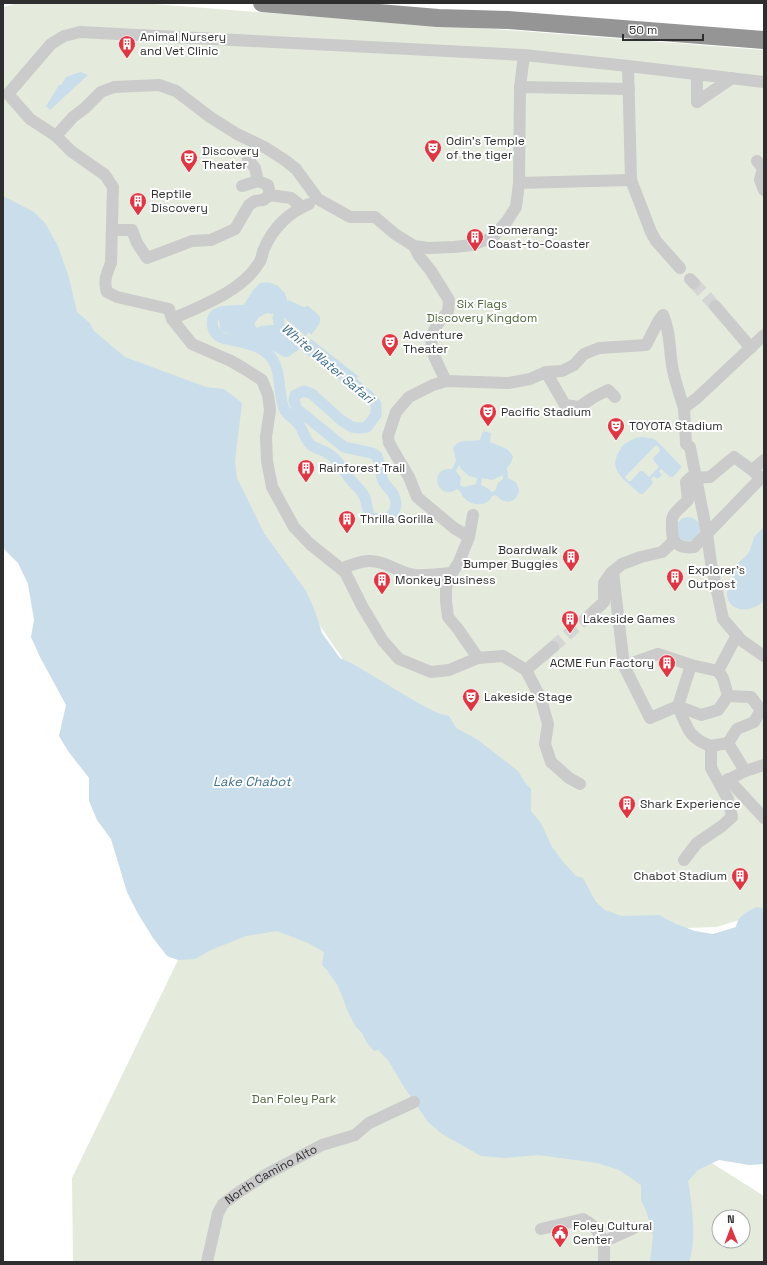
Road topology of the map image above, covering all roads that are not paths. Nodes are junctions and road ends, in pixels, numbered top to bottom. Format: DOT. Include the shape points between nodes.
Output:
graph roads {
  1 [pos="262,3"];
  2 [pos="764,40"];
  3 [pos="524,55"];
  4 [pos="628,66"];
  5 [pos="698,74"];
  6 [pos="732,78"];
  7 [pos="764,82"];
  8 [pos="520,87"];
  9 [pos="629,89"];
  10 [pos="5,95"];
  11 [pos="56,136"];
  12 [pos="248,159"];
  13 [pos="757,161"];
  14 [pos="631,180"];
  15 [pos="258,181"];
  16 [pos="519,183"];
  17 [pos="764,190"];
  18 [pos="270,195"];
  19 [pos="318,199"];
  20 [pos="250,205"];
  21 [pos="302,207"];
  22 [pos="112,230"];
  23 [pos="414,246"];
  24 [pos="680,268"];
  25 [pos="715,306"];
  26 [pos="172,319"];
  27 [pos="764,335"];
  28 [pos="752,348"];
  29 [pos="546,372"];
  30 [pos="446,381"];
  31 [pos="615,397"];
  32 [pos="684,408"];
  33 [pos="764,460"];
  34 [pos="752,470"];
  35 [pos="696,478"];
  36 [pos="694,499"];
  37 [pos="473,515"];
  38 [pos="707,534"];
  39 [pos="469,537"];
  40 [pos="674,541"];
  41 [pos="341,569"];
  42 [pos="613,572"];
  43 [pos="452,573"];
  44 [pos="591,614"];
  45 [pos="737,635"];
  46 [pos="553,647"];
  47 [pos="764,656"];
  48 [pos="478,658"];
  49 [pos="691,665"];
  50 [pos="624,666"];
  51 [pos="526,670"];
  52 [pos="718,671"];
  53 [pos="728,696"];
  54 [pos="678,706"];
  55 [pos="728,743"];
  56 [pos="711,746"];
  57 [pos="764,765"];
  58 [pos="745,771"];
  59 [pos="580,784"];
  60 [pos="764,818"];
  61 [pos="684,860"];
  62 [pos="414,1102"];
  63 [pos="634,1228"];
  64 [pos="541,1229"];
  65 [pos="604,1242"];
  66 [pos="207,1262"];
  67 [pos="604,1262"];
  1 -- 2 [label="highway" via="438,18 508,20"];
  3 -- 4 [label="street"];
  3 -- 8 [label="street"];
  3 -- 10 [label="street" via="80,32 64,36 52,44"];
  4 -- 5 [label="street"];
  4 -- 9 [label="street"];
  5 -- 6 [label="street"];
  5 -- 6 [label="street" via="697,102"];
  6 -- 7 [label="street"];
  8 -- 9 [label="street"];
  8 -- 16 [label="street"];
  9 -- 14 [label="street"];
  10 -- 11 [label="street" via="30,119"];
  11 -- 19 [label="street" via="101,92 114,87 159,86 176,91 210,118 286,161 296,169"];
  11 -- 22 [label="street" via="105,175 113,187"];
  12 -- 15 [label="street" via="255,168"];
  13 -- 17 [label="street" via="763,168 760,180"];
  14 -- 16 [label="street"];
  14 -- 24 [label="street" via="650,232"];
  15 -- 18 [label="street" via="268,185"];
  15 -- 20 [label="street" via="243,185 244,196"];
  16 -- 23 [label="street" via="516,207 493,237 472,245 428,248"];
  18 -- 20 [label="street"];
  18 -- 21 [label="street" via="291,198"];
  19 -- 21 [label="street"];
  19 -- 23 [label="street" via="350,217 375,218"];
  20 -- 22 [label="street" via="235,229 211,240 192,241 147,258 137,244 132,230"];
  21 -- 26 [label="street" via="286,217 277,227 260,263 245,279 229,292"];
  22 -- 26 [label="street" via="111,263 105,285 107,292 117,297 168,309"];
  23 -- 30 [label="street" via="449,300 448,312 438,322 431,336 432,352"];
  25 -- 28 [label="street"];
  26 -- 41 [label="street" via="192,344 231,361 262,380 270,410 266,437 272,487 294,527 310,544"];
  27 -- 28 [label="street"];
  28 -- 32 [label="street"];
  29 -- 30 [label="street" via="530,379 508,383"];
  29 -- 31 [label="street" via="565,405 579,407 608,390"];
  29 -- 32 [label="street" via="562,372 574,365 584,354 599,348 646,345 663,315 673,370"];
  30 -- 39 [label="street" via="409,398 396,412 388,436 389,443 417,497 454,528"];
  32 -- 35 [label="street" via="686,444 690,447"];
  33 -- 34 [label="street"];
  34 -- 35 [label="street" via="734,457 710,477"];
  34 -- 38 [label="street" via="761,478"];
  35 -- 36 [label="street"];
  36 -- 38 [label="street"];
  36 -- 40 [label="street" via="673,516"];
  37 -- 39 [label="street"];
  38 -- 40 [label="street" via="694,547 686,548"];
  38 -- 45 [label="street" via="723,619"];
  39 -- 43 [label="street"];
  40 -- 42 [label="street" via="662,552 622,564"];
  41 -- 43 [label="street" via="368,560 416,575"];
  41 -- 48 [label="street" via="383,641 399,659 431,672 449,670"];
  42 -- 44 [label="street" via="604,583 604,602"];
  42 -- 50 [label="street"];
  43 -- 48 [label="street" via="446,587 448,617"];
  45 -- 47 [label="street"];
  45 -- 52 [label="street"];
  46 -- 51 [label="street"];
  48 -- 51 [label="street" via="503,656"];
  49 -- 50 [label="street" via="658,654"];
  49 -- 52 [label="street"];
  49 -- 54 [label="street"];
  50 -- 54 [label="street" via="650,718"];
  51 -- 59 [label="street" via="541,699 548,724 546,744 551,762"];
  52 -- 53 [label="street" via="723,678"];
  53 -- 54 [label="street" via="718,710 701,715"];
  53 -- 55 [label="street" via="751,697 761,710 754,722 737,729"];
  54 -- 56 [label="street" via="689,732 700,742"];
  55 -- 56 [label="street"];
  55 -- 58 [label="street"];
  56 -- 61 [label="street" via="711,768 728,799 732,817 697,843"];
  57 -- 58 [label="street"];
  58 -- 60 [label="street" via="726,780"];
  62 -- 66 [label="street, North Camino Alto" via="369,1124 354,1135 322,1145 267,1174 223,1204 218,1213"];
  63 -- 65 [label="street"];
  64 -- 65 [label="street" via="583,1219 595,1227"];
  65 -- 67 [label="street"];
}
